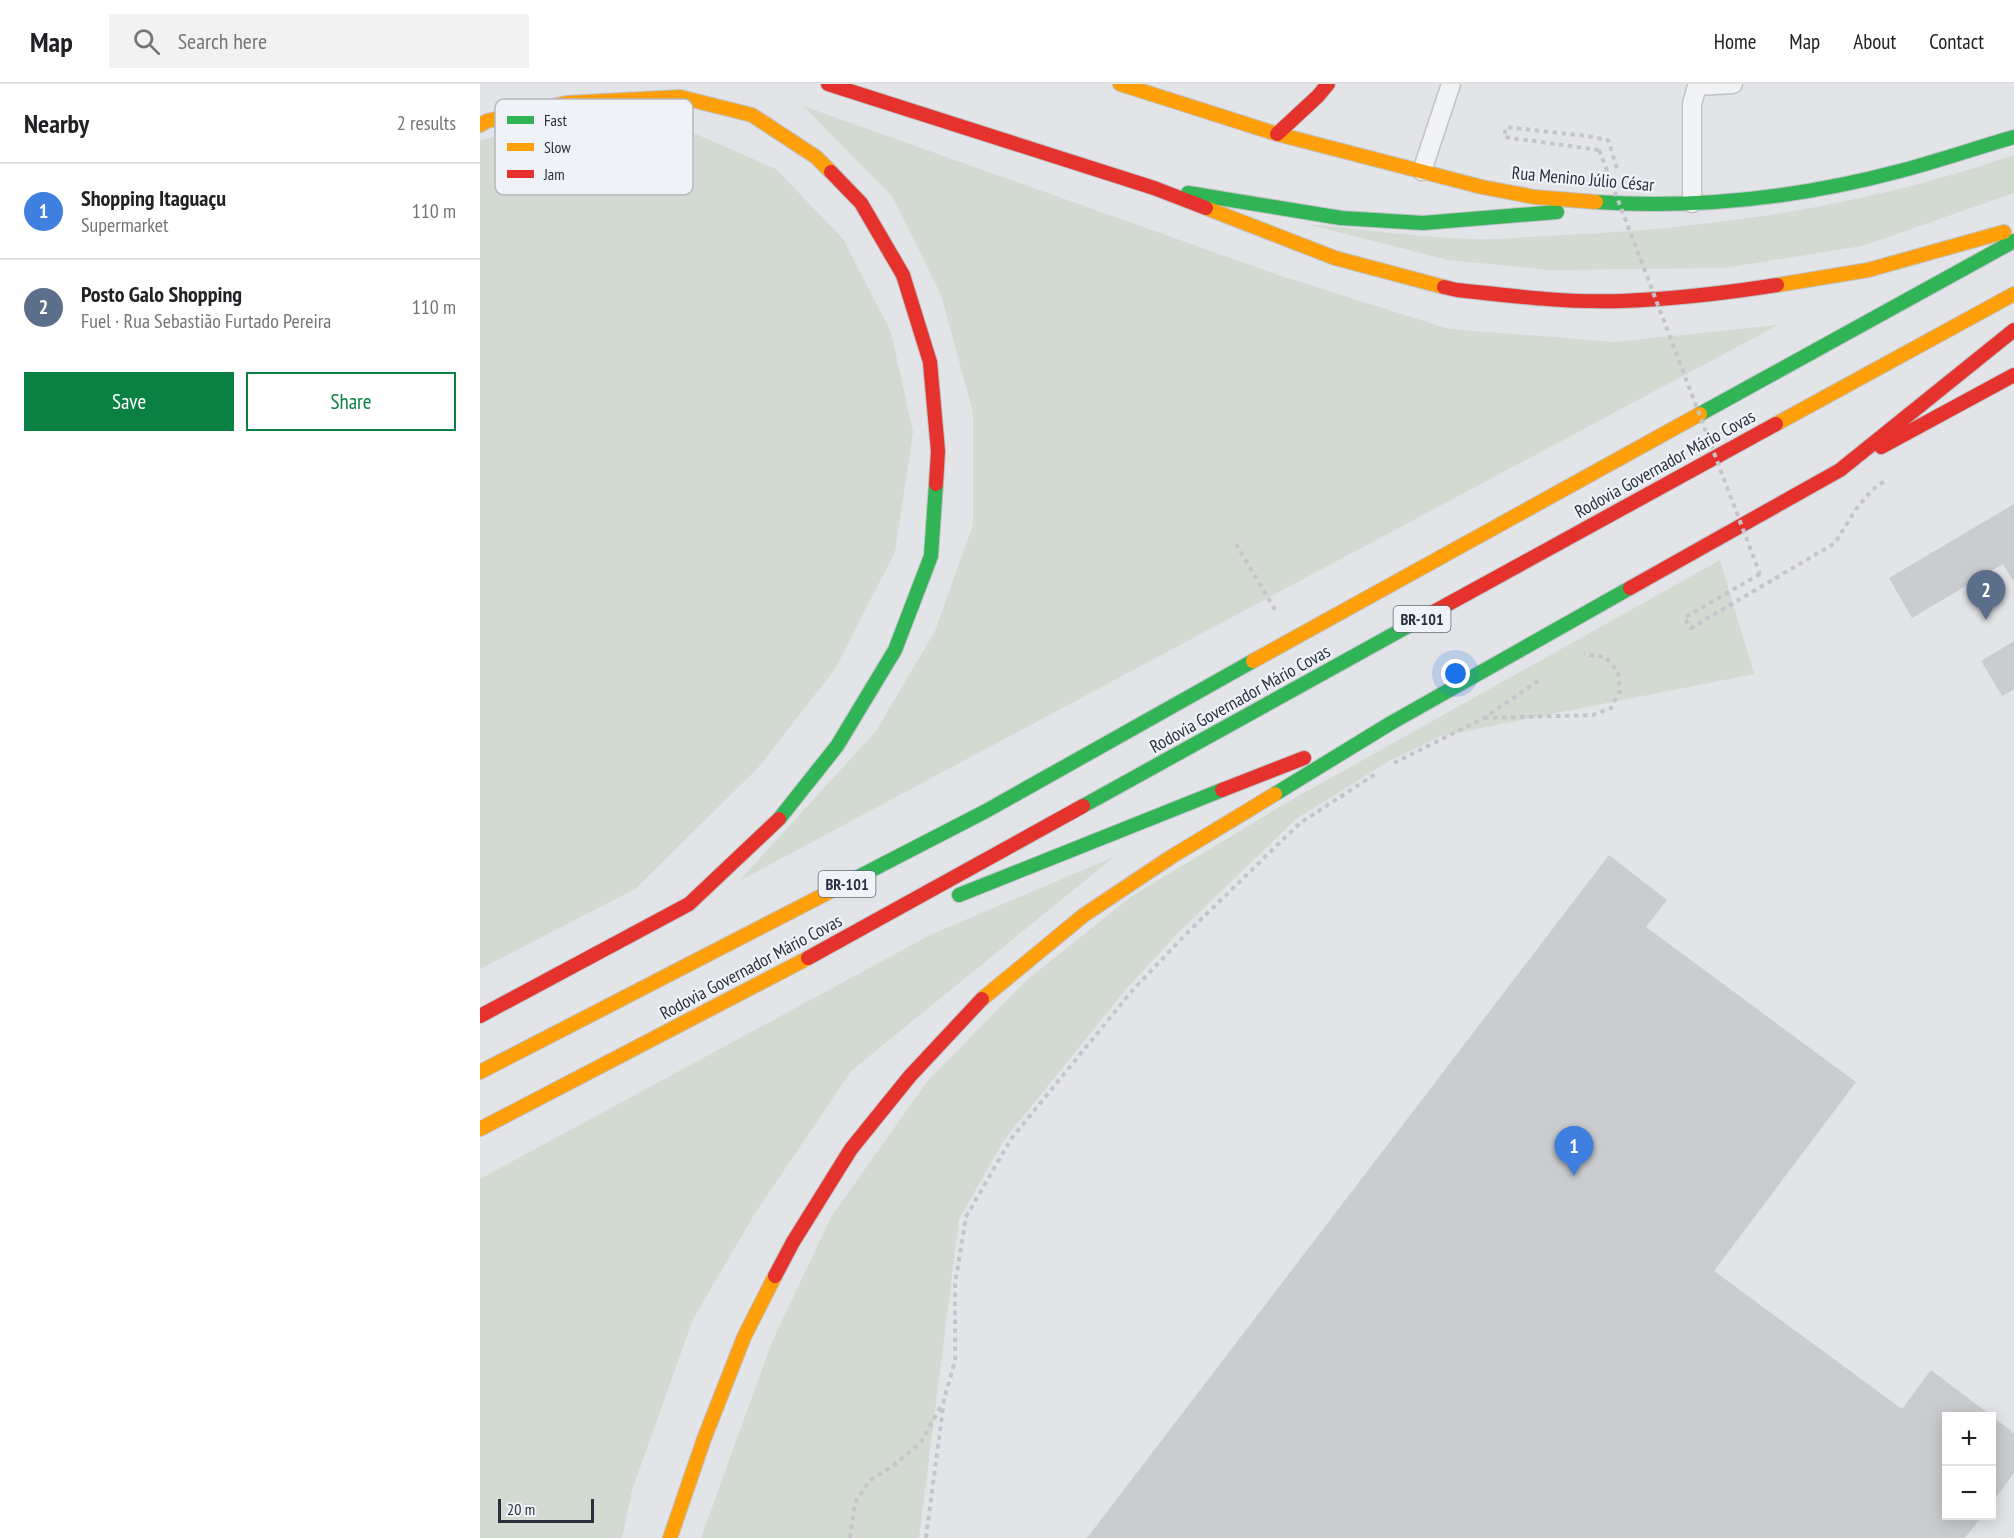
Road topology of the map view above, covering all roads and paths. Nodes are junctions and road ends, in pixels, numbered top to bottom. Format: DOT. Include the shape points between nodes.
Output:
graph roads {
  1 [pos="828,84"];
  2 [pos="1120,84"];
  3 [pos="1328,84"];
  4 [pos="1451,84"];
  5 [pos="1732,84"];
  6 [pos="657,99"];
  7 [pos="684,99"];
  8 [pos="693,101"];
  9 [pos="495,120"];
  10 [pos="480,125"];
  11 [pos="1277,134"];
  12 [pos="2014,137"];
  13 [pos="1422,171"];
  14 [pos="1154,188"];
  15 [pos="1692,202"];
  16 [pos="1628,204"];
  17 [pos="2014,229"];
  18 [pos="2014,241"];
  19 [pos="2014,294"];
  20 [pos="2014,330"];
  21 [pos="2014,375"];
  22 [pos="1840,470"];
  23 [pos="1891,478"];
  24 [pos="1236,544"];
  25 [pos="1293,639"];
  26 [pos="1577,657"];
  27 [pos="1549,674"];
  28 [pos="1484,718"];
  29 [pos="1391,723"];
  30 [pos="1391,764"];
  31 [pos="1382,770"];
  32 [pos="832,945"];
  33 [pos="480,1016"];
  34 [pos="480,1072"];
  35 [pos="480,1129"];
  36 [pos="943,1403"];
  37 [pos="670,1538"];
  38 [pos="850,1538"];
  39 [pos="926,1538"];
  1 -- 14 [label="main road"];
  2 -- 11 [label="main road, Rua Menino Júlio César"];
  3 -- 11 [label="main road"];
  4 -- 13 [label="lane"];
  5 -- 15 [label="lane" via="1696,86 1692,104"];
  6 -- 7 [label="main road"];
  8 -- 33 [label="main road" via="752,116 816,158 861,203 903,275 930,362 938,451 931,556 895,650 837,746 777,821 689,904"];
  9 -- 10 [label="main road"];
  11 -- 13 [label="main road, Rua Menino Júlio César"];
  12 -- 15 [label="main road, Rua Menino Júlio César" via="1828,187 1739,201"];
  13 -- 16 [label="main road, Rua Menino Júlio César" via="1534,197"];
  14 -- 16 [label="main road" via="1341,218 1424,222"];
  14 -- 17 [label="main road" via="1345,261 1457,290 1541,299 1621,301 1727,293 1868,270"];
  15 -- 16 [label="main road, Rua Menino Júlio César"];
  16 -- 23 [label="path, bridge" via="1608,140 1506,127 1504,137 1599,150 1760,574 1684,618 1691,628 1835,543 1872,489"];
  18 -- 25 [label="main road, Rodovia Governador Mário Covas / BR-101"];
  19 -- 32 [label="main road, Rodovia Governador Mário Covas / BR-101"];
  20 -- 22 [label="main road"];
  21 -- 22 [label="main road"];
  22 -- 29 [label="main road"];
  24 -- 25 [label="path"];
  25 -- 34 [label="main road, Rodovia Governador Mário Covas / BR-101" via="986,812"];
  26 -- 28 [label="path" via="1586,653 1605,657 1618,671 1620,691 1611,708 1593,715"];
  27 -- 28 [label="path"];
  28 -- 30 [label="path"];
  29 -- 32 [label="main road"];
  29 -- 37 [label="main road" via="1171,857 1084,915 984,997 910,1076 851,1149 793,1242 744,1337"];
  31 -- 36 [label="path" via="1300,823 1186,934 1131,992 1011,1139 966,1217 955,1284 955,1361"];
  32 -- 35 [label="main road, Rodovia Governador Mário Covas / BR-101"];
  36 -- 38 [label="path" via="921,1442 869,1481 855,1503"];
  36 -- 39 [label="path"];
}
